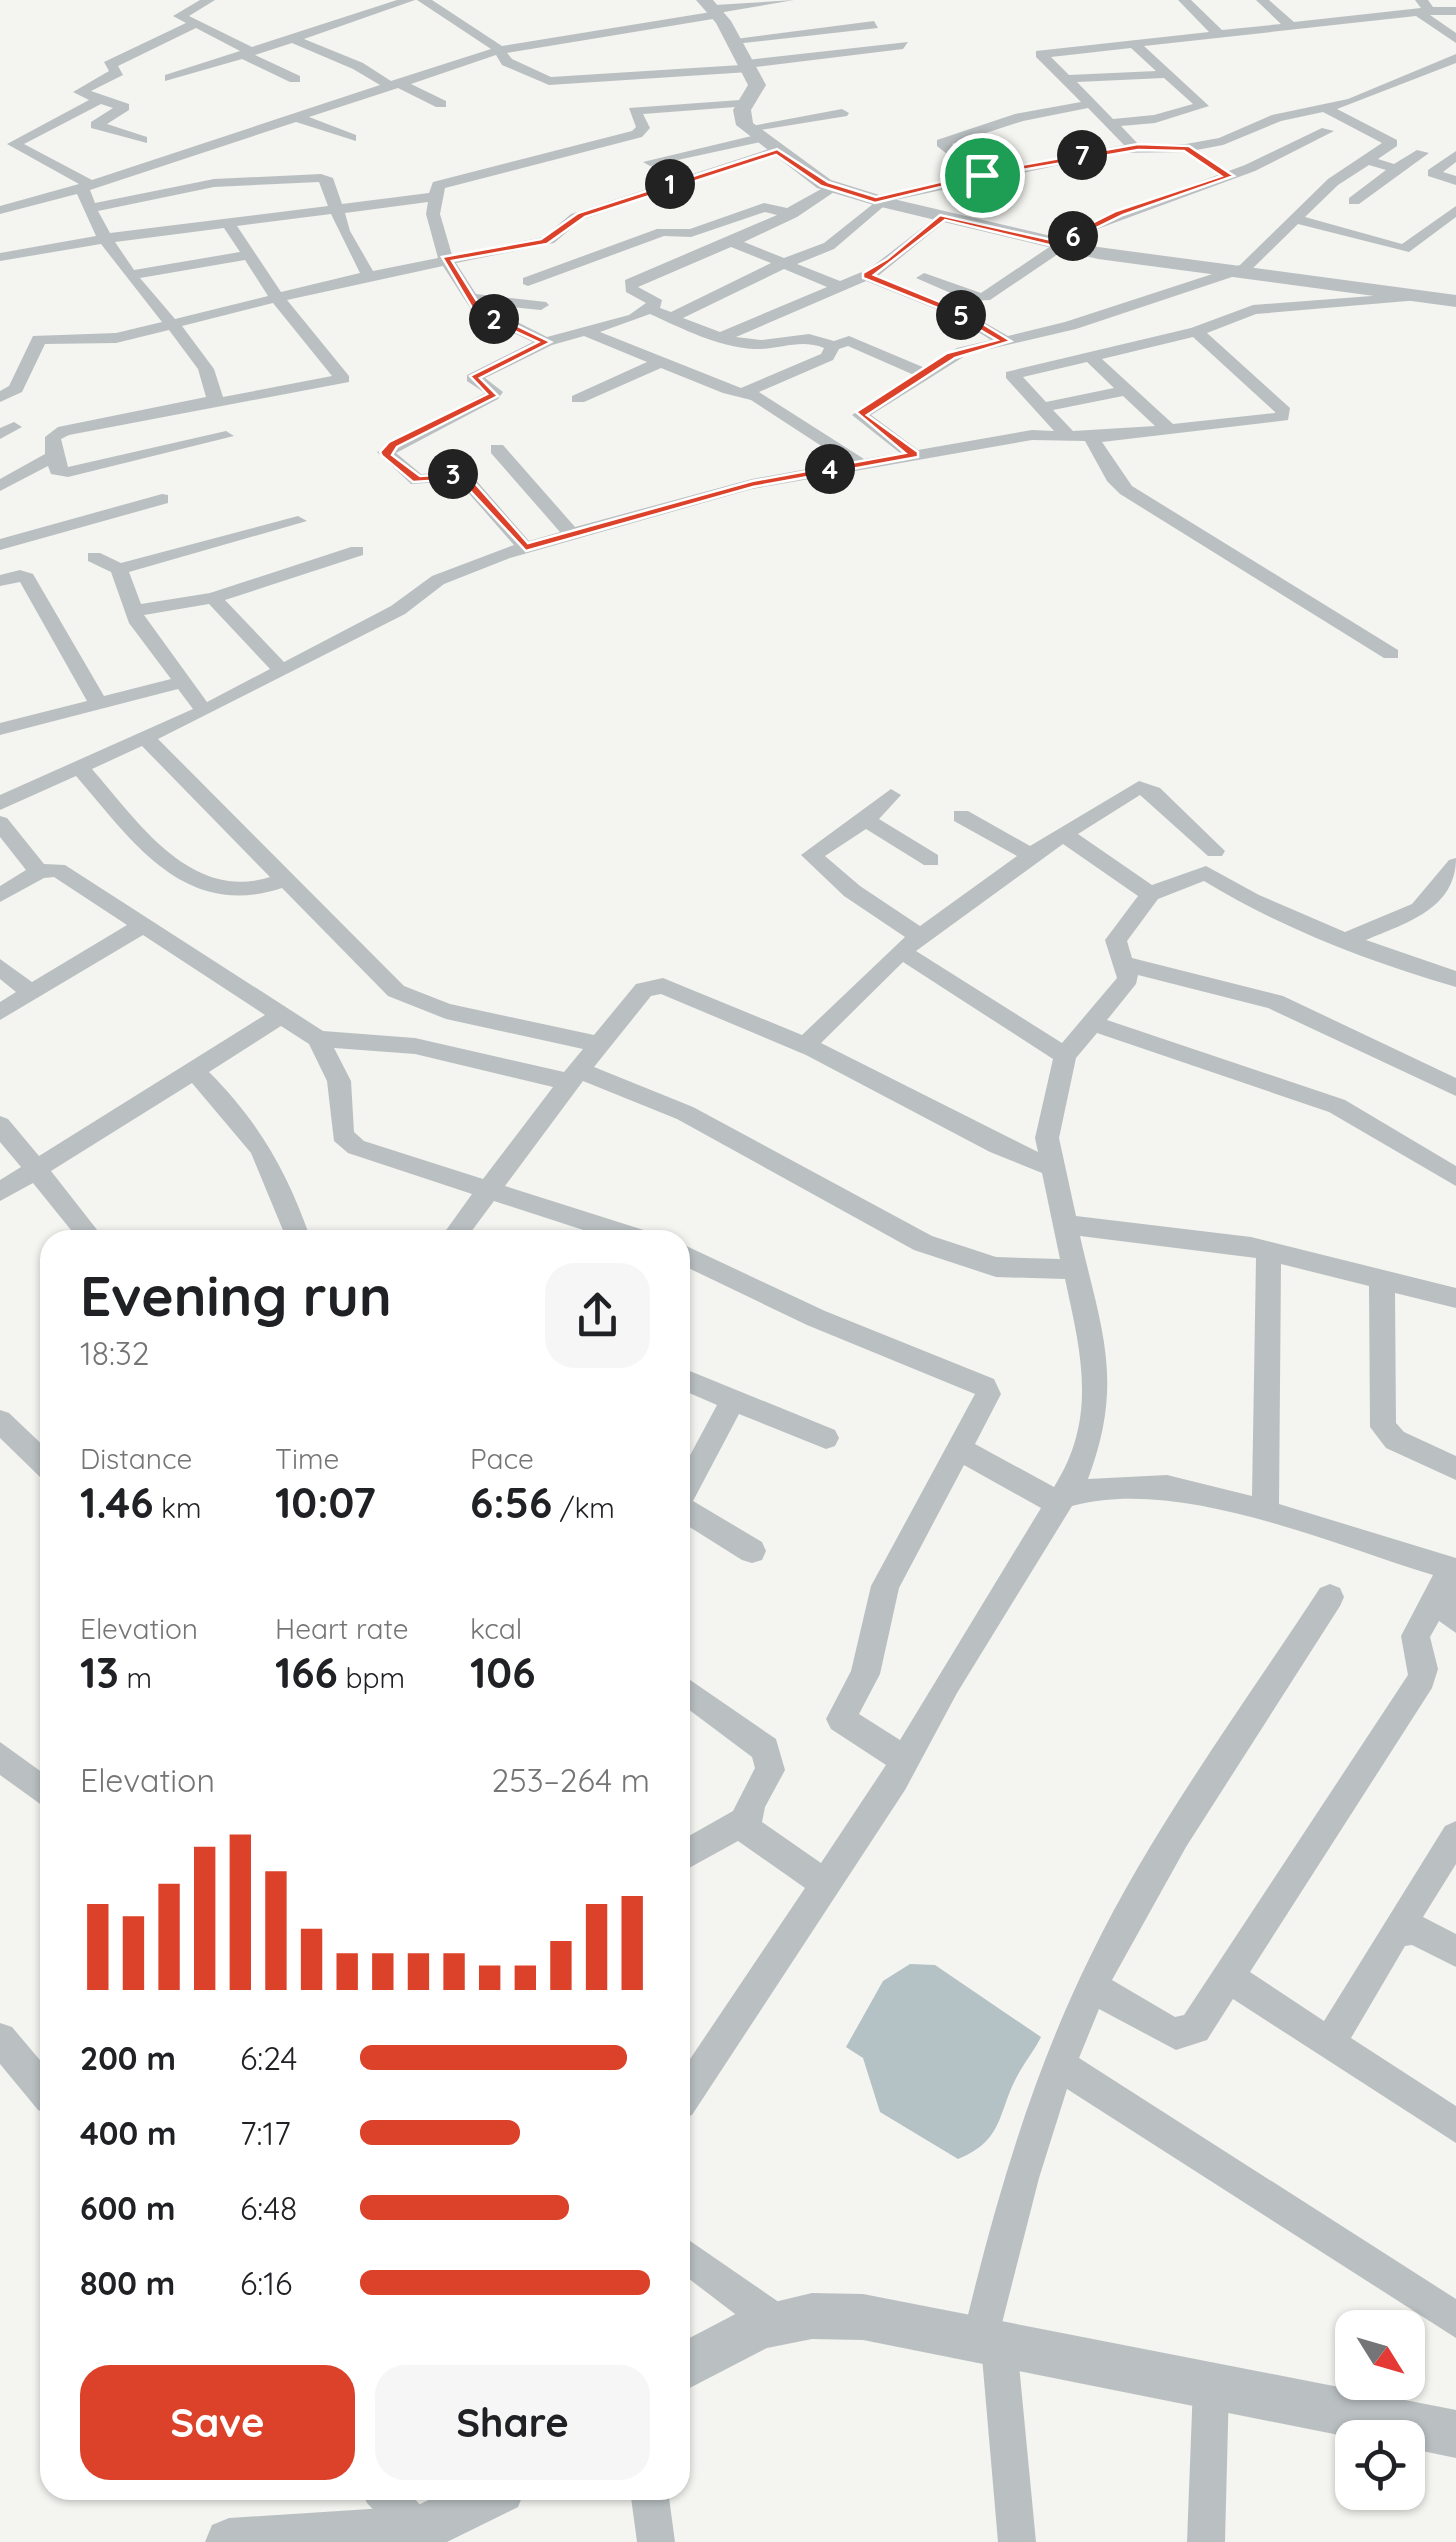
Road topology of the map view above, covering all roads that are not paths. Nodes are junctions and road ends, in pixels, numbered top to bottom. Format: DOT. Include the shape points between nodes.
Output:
graph roads {
  1 [pos="209,0"];
  2 [pos="409,0"];
  3 [pos="423,0"];
  4 [pos="788,0"];
  5 [pos="1184,0"];
  6 [pos="1262,0"];
  7 [pos="769,1"];
  8 [pos="712,8"];
  9 [pos="1423,8"];
  10 [pos="1455,11"];
  11 [pos="196,24"];
  12 [pos="1290,25"];
  13 [pos="874,26"];
  14 [pos="1218,32"];
  15 [pos="294,39"];
  16 [pos="1456,39"];
  17 [pos="734,40"];
  18 [pos="1132,42"];
  19 [pos="903,45"];
  20 [pos="501,50"];
  21 [pos="248,54"];
  22 [pos="1456,58"];
  23 [pos="748,66"];
  24 [pos="1168,74"];
  25 [pos="170,78"];
  26 [pos="295,79"];
  27 [pos="1064,79"];
  28 [pos="393,84"];
  29 [pos="100,99"];
  30 [pos="749,102"];
  31 [pos="441,104"];
  32 [pos="1090,104"];
  33 [pos="1325,108"];
  34 [pos="842,113"];
  35 [pos="294,116"];
  36 [pos="1109,123"];
  37 [pos="1327,130"];
  38 [pos="754,133"];
  39 [pos="351,138"];
  40 [pos="142,140"];
  41 [pos="1134,147"];
  42 [pos="1186,148"];
  43 [pos="777,151"];
  44 [pos="1422,154"];
  45 [pos="1456,155"];
  46 [pos="1365,158"];
  47 [pos="650,162"];
  48 [pos="1396,169"];
  49 [pos="982,175"];
  50 [pos="1230,176"];
  51 [pos="1456,182"];
  52 [pos="87,187"];
  53 [pos="832,187"];
  54 [pos="434,198"];
  55 [pos="880,201"];
  56 [pos="1354,201"];
  57 [pos="88,209"];
  58 [pos="0,210"];
  59 [pos="338,210"];
  60 [pos="1456,210"];
  61 [pos="792,214"];
  62 [pos="943,216"];
  63 [pos="1296,219"];
  64 [pos="228,223"];
  65 [pos="108,238"];
  66 [pos="729,242"];
  67 [pos="626,244"];
  68 [pos="1057,244"];
  69 [pos="0,256"];
  70 [pos="251,256"];
  71 [pos="446,259"];
  72 [pos="786,265"];
  73 [pos="665,267"];
  74 [pos="1238,272"];
  75 [pos="131,275"];
  76 [pos="368,276"];
  77 [pos="866,276"];
  78 [pos="924,278"];
  79 [pos="528,281"];
  80 [pos="841,287"];
  81 [pos="1420,294"];
  82 [pos="276,297"];
  83 [pos="1453,297"];
  84 [pos="470,298"];
  85 [pos="542,305"];
  86 [pos="651,309"];
  87 [pos="671,318"];
  88 [pos="172,323"];
  89 [pos="584,331"];
  90 [pos="1196,332"];
  91 [pos="724,338"];
  92 [pos="1006,341"];
  93 [pos="546,342"];
  94 [pos="834,346"];
  95 [pos="1090,356"];
  96 [pos="661,362"];
  97 [pos="924,373"];
  98 [pos="1126,390"];
  99 [pos="745,392"];
  100 [pos="0,396"];
  101 [pos="578,399"];
  102 [pos="208,404"];
  103 [pos="1041,408"];
  104 [pos="1167,428"];
  105 [pos="1066,435"];
  106 [pos="226,436"];
  107 [pos="1091,438"];
  108 [pos="496,449"];
  109 [pos="914,455"];
  110 [pos="54,456"];
  111 [pos="860,464"];
  112 [pos="0,486"];
  113 [pos="162,499"];
  114 [pos="298,521"];
  115 [pos="571,533"];
  116 [pos="0,545"];
  117 [pos="526,547"];
  118 [pos="357,552"];
  119 [pos="94,557"];
  120 [pos="120,570"];
  121 [pos="0,581"];
  122 [pos="214,598"];
  123 [pos="132,611"];
  124 [pos="1391,654"];
  125 [pos="282,670"];
  126 [pos="183,682"];
  127 [pos="99,704"];
  128 [pos="204,711"];
  129 [pos="0,729"];
  130 [pos="144,738"];
  131 [pos="76,766"];
  132 [pos="891,795"];
  133 [pos="0,803"];
  134 [pos="961,816"];
  135 [pos="866,820"];
  136 [pos="0,822"];
  137 [pos="1063,834"];
  138 [pos="1215,851"];
  139 [pos="1030,856"];
  140 [pos="932,860"];
  141 [pos="1456,865"];
  142 [pos="39,872"];
  143 [pos="284,880"];
  144 [pos="1150,894"];
  145 [pos="0,895"];
  146 [pos="143,925"];
  147 [pos="1346,940"];
  148 [pos="911,944"];
  149 [pos="1126,964"];
  150 [pos="0,967"];
  151 [pos="1456,979"];
  152 [pos="31,994"];
  153 [pos="0,1012"];
  154 [pos="283,1014"];
  155 [pos="1089,1022"];
  156 [pos="318,1038"];
  157 [pos="600,1044"];
  158 [pos="805,1045"];
  159 [pos="1066,1056"];
  160 [pos="193,1070"];
  161 [pos="574,1076"];
  162 [pos="1451,1079"];
  163 [pos="0,1125"];
  164 [pos="36,1167"];
  165 [pos="1052,1168"];
  166 [pos="1456,1177"];
  167 [pos="487,1187"];
  168 [pos="0,1192"];
  169 [pos="1068,1225"];
  170 [pos="85,1230"];
  171 [pos="296,1230"];
  172 [pos="458,1230"];
  173 [pos="614,1230"];
  174 [pos="1270,1251"];
  175 [pos="690,1257"];
  176 [pos="1078,1269"];
  177 [pos="1382,1280"];
  178 [pos="1456,1298"];
  179 [pos="690,1382"];
  180 [pos="733,1400"];
  181 [pos="0,1420"];
  182 [pos="826,1438"];
  183 [pos="958,1448"];
  184 [pos="40,1459"];
  185 [pos="1456,1469"];
  186 [pos="690,1484"];
  187 [pos="1066,1497"];
  188 [pos="1265,1510"];
  189 [pos="690,1511"];
  190 [pos="752,1551"];
  191 [pos="1450,1588"];
  192 [pos="1330,1597"];
  193 [pos="690,1693"];
  194 [pos="0,1756"];
  195 [pos="905,1760"];
  196 [pos="40,1789"];
  197 [pos="745,1821"];
  198 [pos="1456,1836"];
  199 [pos="690,1852"];
  200 [pos="826,1884"];
  201 [pos="1396,1932"];
  202 [pos="1456,1951"];
  203 [pos="1228,1977"];
  204 [pos="1094,1988"];
  205 [pos="0,2039"];
  206 [pos="1328,2042"];
  207 [pos="1062,2066"];
  208 [pos="40,2086"];
  209 [pos="690,2088"];
  210 [pos="1456,2126"];
  211 [pos="690,2258"];
  212 [pos="774,2320"];
  213 [pos="1456,2320"];
  214 [pos="990,2342"];
  215 [pos="690,2365"];
  216 [pos="1212,2385"];
  217 [pos="1456,2434"];
  218 [pos="390,2500"];
  219 [pos="480,2500"];
  220 [pos="651,2500"];
  221 [pos="419,2530"];
  222 [pos="317,2538"];
  223 [pos="229,2542"];
  224 [pos="656,2542"];
  225 [pos="1017,2542"];
  226 [pos="1206,2542"];
  1 -- 11 [label="street" via="179,16"];
  2 -- 15 [label="street"];
  3 -- 20 [label="street"];
  4 -- 7 [label="street"];
  5 -- 14 [label="street"];
  6 -- 12 [label="street"];
  7 -- 8 [label="street"];
  8 -- 17 [label="street"];
  8 -- 20 [label="street"];
  9 -- 10 [label="street"];
  9 -- 12 [label="street"];
  9 -- 16 [label="street"];
  11 -- 21 [label="street"];
  11 -- 29 [label="street" via="108,65 118,72 80,92"];
  12 -- 14 [label="street"];
  13 -- 17 [label="street"];
  14 -- 18 [label="street"];
  15 -- 21 [label="street"];
  15 -- 28 [label="street"];
  17 -- 23 [label="street"];
  18 -- 24 [label="street"];
  18 -- 27 [label="street" via="1043,52"];
  19 -- 23 [label="street"];
  20 -- 23 [label="street" via="508,62 556,82"];
  20 -- 28 [label="street"];
  21 -- 25 [label="street"];
  21 -- 26 [label="street"];
  22 -- 33 [label="street"];
  23 -- 30 [label="street" via="757,85"];
  24 -- 27 [label="street"];
  24 -- 36 [label="street" via="1202,107"];
  27 -- 32 [label="street"];
  28 -- 31 [label="street"];
  28 -- 35 [label="street"];
  29 -- 40 [label="street" via="124,108 96,125"];
  29 -- 52 [label="street" via="14,144"];
  30 -- 38 [label="street" via="740,117"];
  30 -- 54 [label="street" via="634,111 643,128 637,134 442,183"];
  32 -- 36 [label="street"];
  32 -- 49 [label="street" via="1020,116 940,146"];
  33 -- 42 [label="street"];
  33 -- 46 [label="street" via="1392,142"];
  34 -- 38 [label="street"];
  35 -- 39 [label="street"];
  35 -- 52 [label="street"];
  36 -- 41 [label="street"];
  37 -- 50 [label="street"];
  38 -- 43 [label="street"];
  38 -- 47 [label="street"];
  41 -- 42 [label="street"];
  41 -- 49 [label="street"];
  42 -- 50 [label="street"];
  43 -- 53 [label="street"];
  43 -- 71 [label="street" via="582,215 544,242"];
  44 -- 48 [label="street"];
  45 -- 51 [label="street" via="1433,173"];
  46 -- 48 [label="street"];
  46 -- 63 [label="street"];
  48 -- 56 [label="street"];
  49 -- 55 [label="street"];
  50 -- 68 [label="street" via="1119,213"];
  52 -- 57 [label="street"];
  52 -- 58 [label="street"];
  53 -- 55 [label="street"];
  53 -- 61 [label="street"];
  54 -- 59 [label="street"];
  54 -- 71 [label="street"];
  55 -- 62 [label="street"];
  55 -- 72 [label="street" via="829,246"];
  57 -- 59 [label="street" via="226,181 321,178"];
  57 -- 65 [label="street"];
  59 -- 64 [label="street"];
  59 -- 76 [label="street"];
  60 -- 63 [label="street" via="1404,250"];
  61 -- 66 [label="street"];
  61 -- 67 [label="street" via="764,207 692,232 662,232"];
  62 -- 68 [label="street"];
  62 -- 77 [label="street"];
  63 -- 74 [label="street"];
  64 -- 65 [label="street"];
  64 -- 70 [label="street"];
  65 -- 69 [label="street"];
  65 -- 75 [label="street"];
  66 -- 72 [label="street"];
  66 -- 73 [label="street"];
  67 -- 73 [label="street"];
  67 -- 79 [label="street"];
  68 -- 74 [label="street"];
  68 -- 78 [label="street" via="985,297"];
  70 -- 75 [label="street"];
  70 -- 82 [label="street"];
  71 -- 76 [label="street"];
  71 -- 84 [label="street"];
  72 -- 80 [label="street"];
  72 -- 87 [label="street"];
  73 -- 86 [label="street" via="627,286 656,300"];
  74 -- 81 [label="street"];
  74 -- 92 [label="street"];
  75 -- 88 [label="street"];
  76 -- 82 [label="street"];
  77 -- 80 [label="street"];
  77 -- 92 [label="street" via="956,312"];
  80 -- 91 [label="street"];
  81 -- 83 [label="street"];
  81 -- 90 [label="street" via="1253,310"];
  82 -- 88 [label="street"];
  82 -- 102 [label="street" via="343,379"];
  84 -- 85 [label="street"];
  84 -- 93 [label="street" via="486,316"];
  86 -- 87 [label="street"];
  86 -- 89 [label="street"];
  87 -- 91 [label="street"];
  88 -- 100 [label="street" via="105,339 39,339 16,389"];
  88 -- 102 [label="street" via="211,378 216,397"];
  89 -- 93 [label="street"];
  89 -- 96 [label="street"];
  90 -- 95 [label="street"];
  90 -- 104 [label="street" via="1286,414"];
  91 -- 94 [label="street" via="755,344 806,335"];
  92 -- 97 [label="street" via="951,356"];
  93 -- 117 [label="street" via="473,378 492,396 386,452 417,480 462,475"];
  94 -- 97 [label="street" via="848,340"];
  94 -- 99 [label="street" via="827,357"];
  95 -- 98 [label="street"];
  95 -- 103 [label="street" via="1012,375"];
  96 -- 99 [label="street"];
  96 -- 101 [label="street"];
  97 -- 109 [label="street" via="860,415"];
  98 -- 103 [label="street"];
  98 -- 104 [label="street"];
  99 -- 111 [label="street"];
  102 -- 110 [label="street" via="64,431 53,437"];
  103 -- 105 [label="street"];
  104 -- 107 [label="street"];
  105 -- 107 [label="street"];
  105 -- 109 [label="street"];
  106 -- 110 [label="street" via="68,472 57,470"];
  107 -- 124 [label="street" via="1126,490"];
  108 -- 115 [label="street"];
  109 -- 111 [label="street"];
  110 -- 112 [label="street"];
  111 -- 115 [label="street" via="752,484"];
  113 -- 116 [label="street"];
  114 -- 120 [label="street"];
  115 -- 117 [label="street"];
  117 -- 125 [label="street" via="438,580 398,610"];
  118 -- 122 [label="street"];
  119 -- 120 [label="street"];
  120 -- 123 [label="street"];
  121 -- 127 [label="street" via="27,578"];
  122 -- 123 [label="street"];
  122 -- 125 [label="street"];
  123 -- 126 [label="street"];
  125 -- 128 [label="street"];
  126 -- 127 [label="street"];
  126 -- 128 [label="street"];
  127 -- 129 [label="street"];
  128 -- 130 [label="street"];
  130 -- 131 [label="street"];
  130 -- 143 [label="street"];
  131 -- 133 [label="street"];
  131 -- 143 [label="street" via="191,879 240,892"];
  132 -- 135 [label="street"];
  134 -- 139 [label="street"];
  135 -- 140 [label="street"];
  135 -- 148 [label="street" via="811,855"];
  136 -- 142 [label="street"];
  137 -- 138 [label="street" via="1139,787"];
  137 -- 139 [label="street"];
  137 -- 144 [label="street"];
  139 -- 148 [label="street"];
  141 -- 147 [label="street" via="1420,908"];
  142 -- 145 [label="street"];
  142 -- 146 [label="street" via="58,870"];
  143 -- 157 [label="street" via="396,991 446,1011"];
  144 -- 147 [label="street" via="1206,873"];
  144 -- 149 [label="street" via="1116,940"];
  146 -- 152 [label="street"];
  146 -- 154 [label="street"];
  147 -- 151 [label="street"];
  148 -- 158 [label="street"];
  148 -- 159 [label="street"];
  149 -- 155 [label="street" via="1128,979"];
  149 -- 162 [label="street" via="1275,1002"];
  150 -- 152 [label="street"];
  152 -- 153 [label="street"];
  154 -- 156 [label="street"];
  154 -- 160 [label="street"];
  155 -- 159 [label="street"];
  155 -- 166 [label="street" via="1337,1106"];
  156 -- 161 [label="street" via="414,1046"];
  156 -- 167 [label="street" via="338,1080 346,1140"];
  157 -- 158 [label="street" via="644,988 656,984"];
  157 -- 161 [label="street"];
  158 -- 165 [label="street"];
  159 -- 165 [label="street" via="1048,1138"];
  160 -- 164 [label="street"];
  160 -- 171 [label="street" via="261,1142"];
  161 -- 167 [label="street"];
  161 -- 176 [label="street" via="685,1113 923,1243 996,1267"];
  163 -- 164 [label="street"];
  164 -- 168 [label="street"];
  164 -- 170 [label="street"];
  165 -- 169 [label="street"];
  167 -- 172 [label="street"];
  167 -- 173 [label="street"];
  169 -- 174 [label="street"];
  169 -- 176 [label="street"];
  174 -- 177 [label="street"];
  174 -- 188 [label="street"];
  175 -- 183 [label="street" via="833,1326 980,1383 988,1394"];
  176 -- 187 [label="street" via="1097,1369 1094,1420"];
  177 -- 178 [label="street"];
  177 -- 185 [label="street" via="1383,1427 1394,1440"];
  179 -- 180 [label="street"];
  180 -- 182 [label="street"];
  180 -- 186 [label="street"];
  181 -- 184 [label="street"];
  183 -- 187 [label="street" via="1046,1498"];
  183 -- 195 [label="street" via="885,1586 865,1674 841,1719"];
  187 -- 188 [label="street" via="1100,1488 1166,1488"];
  187 -- 195 [label="street"];
  188 -- 191 [label="street"];
  189 -- 190 [label="street"];
  191 -- 203 [label="street" via="1415,1636 1422,1678"];
  192 -- 204 [label="street" via="1125,1921"];
  193 -- 197 [label="street" via="765,1749 770,1770"];
  194 -- 196 [label="street"];
  195 -- 200 [label="street"];
  197 -- 199 [label="street"];
  197 -- 200 [label="street" via="756,1837"];
  198 -- 201 [label="street"];
  200 -- 209 [label="street"];
  201 -- 202 [label="street" via="1414,1929"];
  201 -- 206 [label="street"];
  203 -- 204 [label="street" via="1195,2028 1176,2034"];
  203 -- 206 [label="street"];
  204 -- 207 [label="street"];
  205 -- 208 [label="street"];
  206 -- 210 [label="street"];
  207 -- 213 [label="street"];
  207 -- 214 [label="street" via="1020,2184"];
  211 -- 212 [label="street"];
  212 -- 214 [label="street" via="816,2312"];
  212 -- 215 [label="street"];
  214 -- 216 [label="street"];
  214 -- 225 [label="street"];
  216 -- 217 [label="street"];
  216 -- 226 [label="street"];
  218 -- 221 [label="street"];
  219 -- 221 [label="street"];
  220 -- 224 [label="street"];
  221 -- 222 [label="street"];
  222 -- 223 [label="street"];
}
